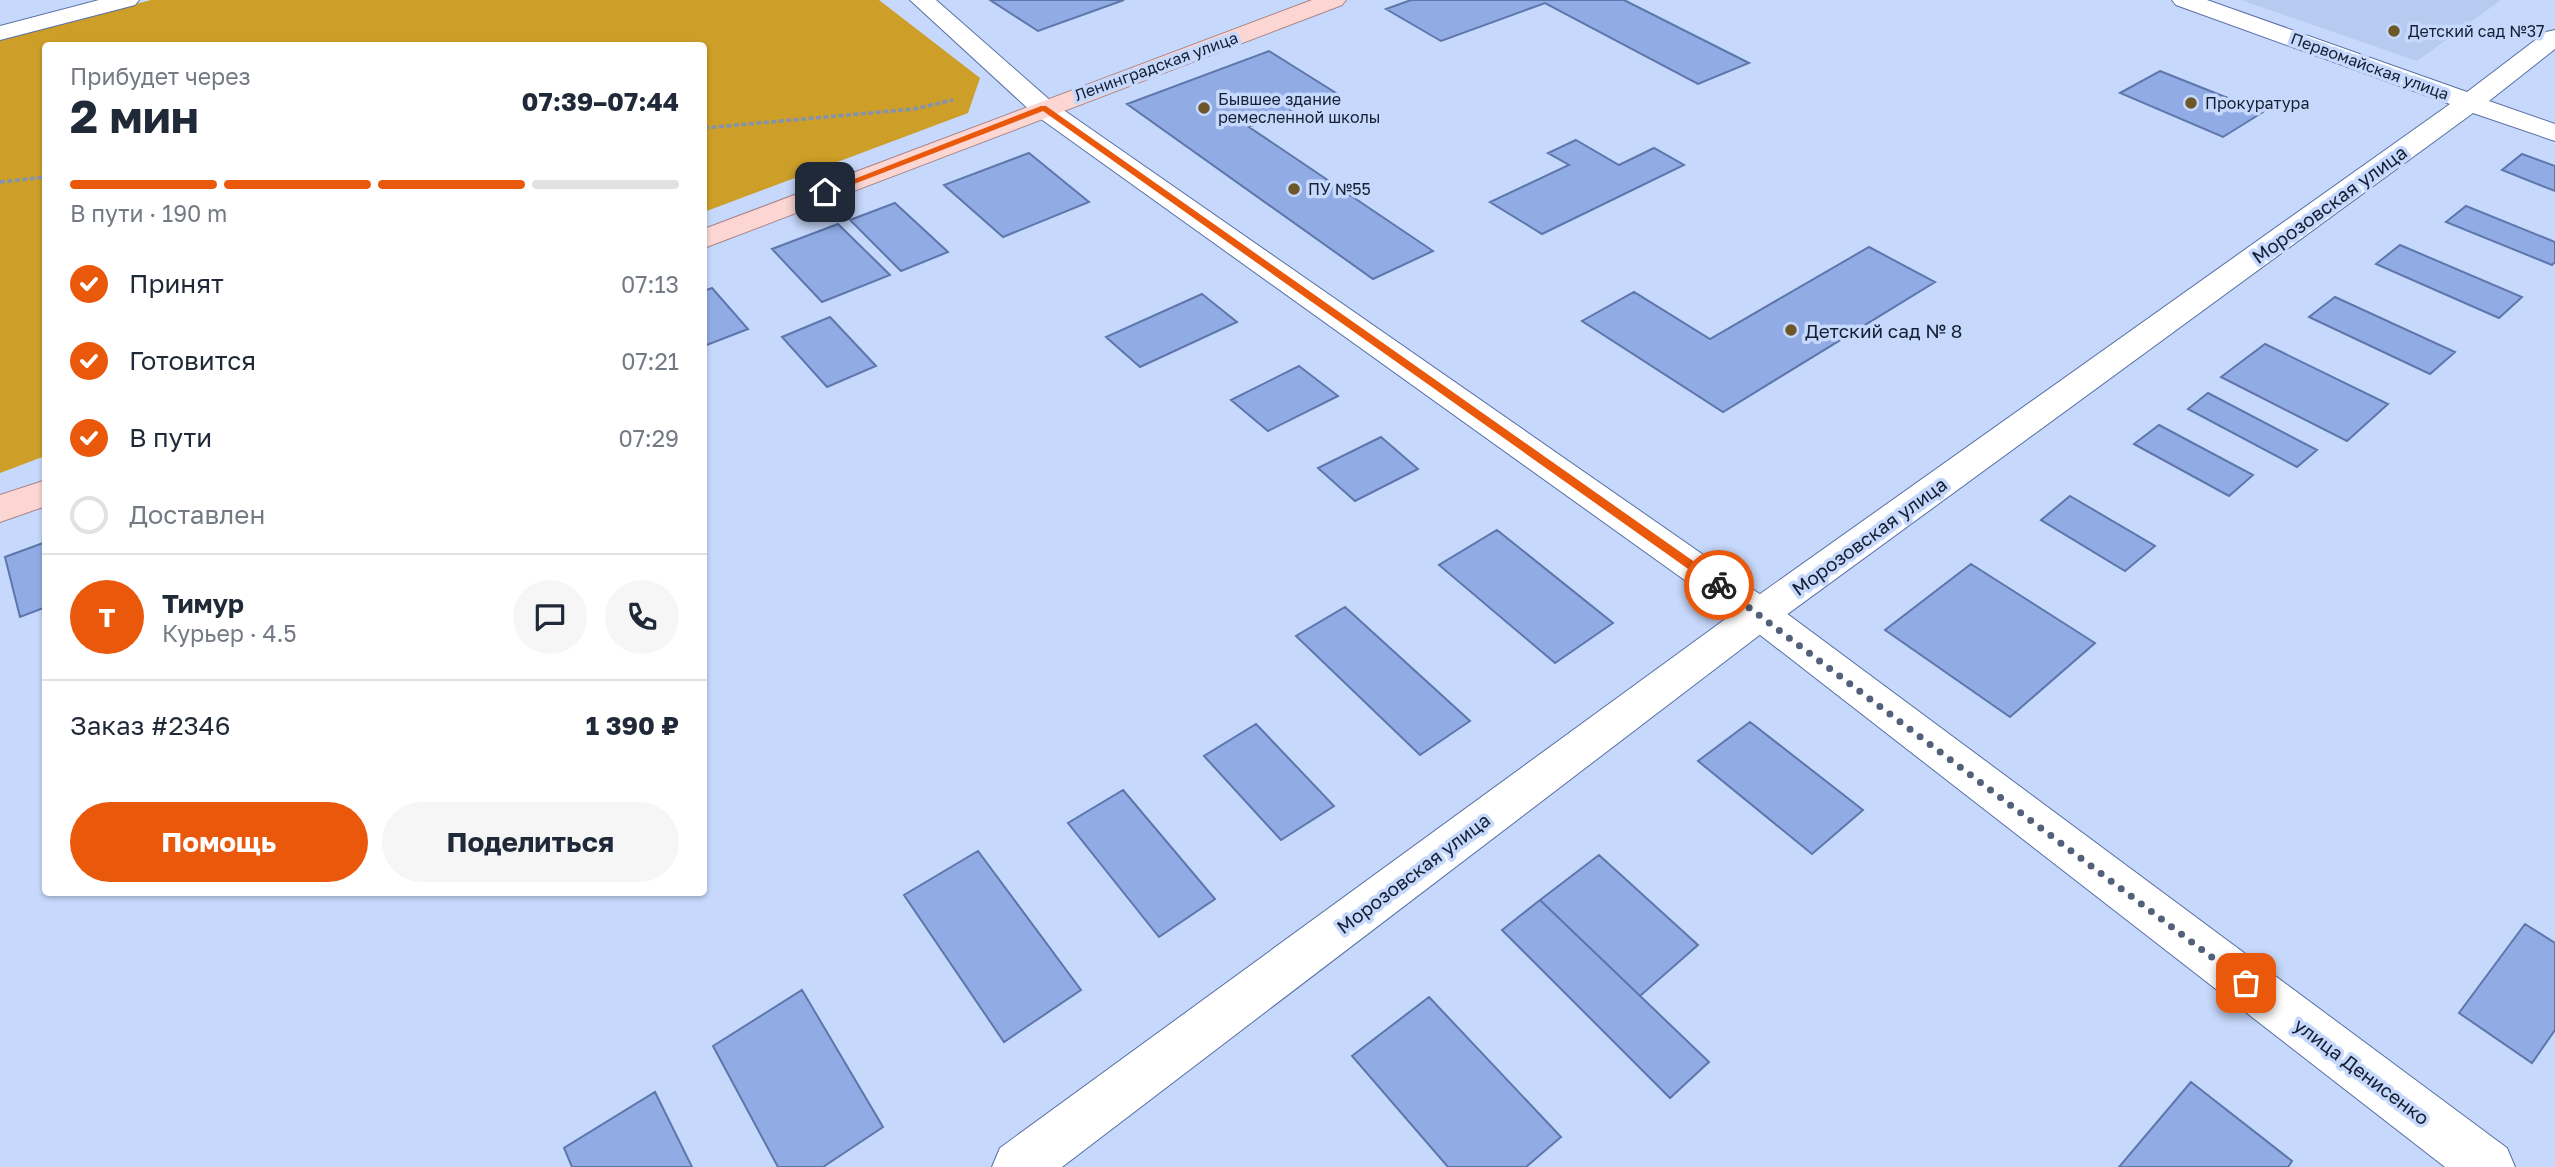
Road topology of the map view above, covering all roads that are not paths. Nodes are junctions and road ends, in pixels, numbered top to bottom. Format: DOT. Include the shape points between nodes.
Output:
graph roads {
  1 [pos="127,0"];
  2 [pos="922,0"];
  3 [pos="1334,0"];
  4 [pos="2184,0"];
  5 [pos="0,33"];
  6 [pos="2555,37"];
  7 [pos="2470,102"];
  8 [pos="1044,108"];
  9 [pos="2555,133"];
  10 [pos="707,238"];
  11 [pos="42,493"];
  12 [pos="0,509"];
  13 [pos="1760,614"];
  14 [pos="1018,1167"];
  15 [pos="2488,1167"];
  1 -- 5 [label="street"];
  2 -- 8 [label="street, улица Денисенко"];
  3 -- 8 [label="main road, Ленинградская улица"];
  4 -- 7 [label="street, Первомайская улица"];
  6 -- 7 [label="street, Морозовская улица"];
  7 -- 9 [label="street, Первомайская улица"];
  7 -- 13 [label="street, Морозовская улица"];
  8 -- 10 [label="main road, Ленинградская улица"];
  8 -- 13 [label="street, улица Денисенко"];
  11 -- 12 [label="main road"];
  13 -- 14 [label="street, Морозовская улица"];
  13 -- 15 [label="street, улица Денисенко"];
}
